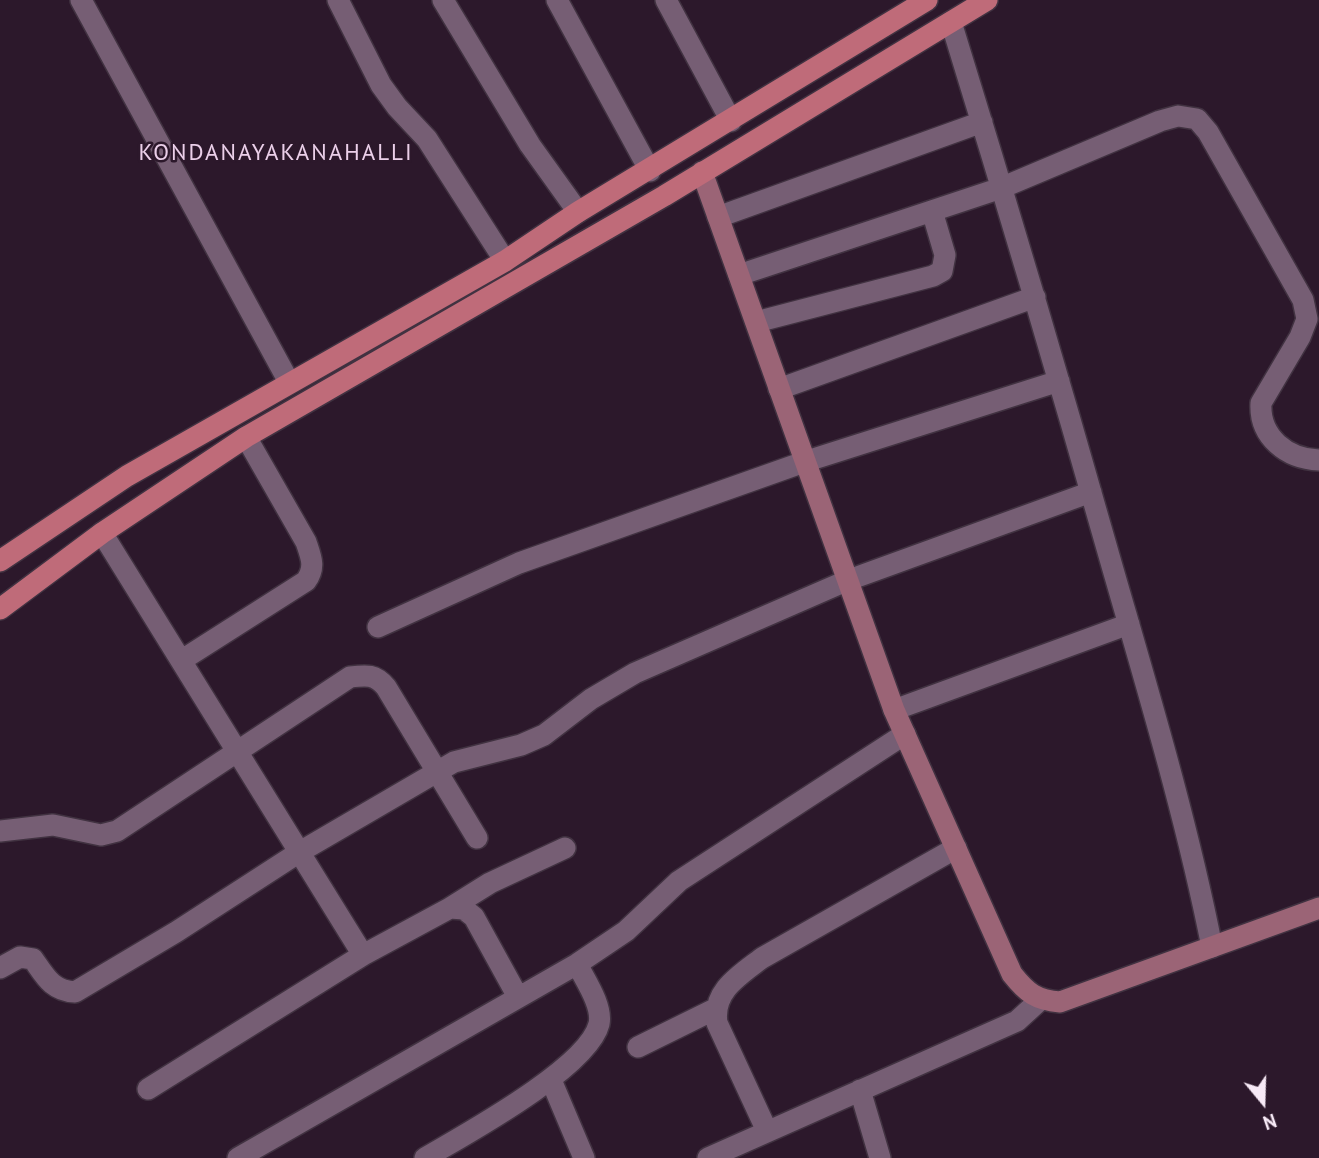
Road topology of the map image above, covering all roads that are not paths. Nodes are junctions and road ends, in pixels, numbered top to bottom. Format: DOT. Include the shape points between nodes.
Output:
graph roads {
  1 [pos="80,0"];
  2 [pos="338,0"];
  3 [pos="443,0"];
  4 [pos="557,0"];
  5 [pos="666,0"];
  6 [pos="927,0"];
  7 [pos="987,0"];
  8 [pos="951,22"];
  9 [pos="731,121"];
  10 [pos="982,122"];
  11 [pos="650,171"];
  12 [pos="702,172"];
  13 [pos="1002,188"];
  14 [pos="932,211"];
  15 [pos="578,212"];
  16 [pos="718,217"];
  17 [pos="505,261"];
  18 [pos="739,275"];
  19 [pos="1035,297"];
  20 [pos="756,322"];
  21 [pos="1059,381"];
  22 [pos="289,382"];
  23 [pos="779,389"];
  24 [pos="246,437"];
  25 [pos="1319,460"];
  26 [pos="804,462"];
  27 [pos="1091,492"];
  28 [pos="102,533"];
  29 [pos="0,561"];
  30 [pos="846,581"];
  31 [pos="0,609"];
  32 [pos="1129,624"];
  33 [pos="378,626"];
  34 [pos="182,660"];
  35 [pos="894,710"];
  36 [pos="905,734"];
  37 [pos="237,750"];
  38 [pos="436,772"];
  39 [pos="0,831"];
  40 [pos="477,838"];
  41 [pos="565,848"];
  42 [pos="956,848"];
  43 [pos="298,853"];
  44 [pos="450,908"];
  45 [pos="1319,908"];
  46 [pos="1212,947"];
  47 [pos="363,955"];
  48 [pos="577,964"];
  49 [pos="0,968"];
  50 [pos="517,997"];
  51 [pos="1040,1000"];
  52 [pos="715,1009"];
  53 [pos="638,1047"];
  54 [pos="551,1080"];
  55 [pos="148,1089"];
  56 [pos="860,1090"];
  57 [pos="767,1131"];
  58 [pos="238,1158"];
  59 [pos="425,1158"];
  60 [pos="584,1158"];
  61 [pos="708,1158"];
  62 [pos="880,1158"];
  1 -- 22 [label="street"];
  2 -- 17 [label="street" via="381,85 427,139"];
  3 -- 15 [label="street" via="530,145"];
  4 -- 11 [label="street"];
  5 -- 9 [label="street"];
  6 -- 9 [label="main road"];
  7 -- 8 [label="main road"];
  8 -- 10 [label="street"];
  8 -- 12 [label="main road"];
  9 -- 11 [label="main road"];
  10 -- 13 [label="street"];
  10 -- 16 [label="street"];
  11 -- 15 [label="main road"];
  12 -- 16 [label="street"];
  12 -- 24 [label="main road"];
  13 -- 14 [label="street"];
  13 -- 19 [label="street"];
  13 -- 25 [label="street" via="1160,121 1178,116 1197,119 1303,300 1307,319 1261,403 1260,415 1279,447 1299,459"];
  14 -- 18 [label="street"];
  14 -- 20 [label="street" via="945,255 942,271"];
  15 -- 17 [label="main road"];
  16 -- 18 [label="street"];
  17 -- 22 [label="main road"];
  18 -- 20 [label="street"];
  19 -- 21 [label="street"];
  19 -- 23 [label="street"];
  20 -- 23 [label="street"];
  21 -- 26 [label="street"];
  21 -- 27 [label="street"];
  22 -- 29 [label="main road" via="127,476"];
  23 -- 26 [label="street"];
  24 -- 28 [label="main road"];
  24 -- 34 [label="street" via="306,542 312,572 306,582"];
  26 -- 30 [label="street"];
  26 -- 33 [label="street" via="519,563"];
  27 -- 30 [label="street"];
  27 -- 32 [label="street"];
  28 -- 31 [label="main road"];
  28 -- 34 [label="street"];
  30 -- 35 [label="street"];
  30 -- 38 [label="street" via="635,673 533,740 463,759"];
  32 -- 35 [label="street"];
  32 -- 46 [label="street" via="1194,855"];
  34 -- 37 [label="street"];
  35 -- 36 [label="street"];
  36 -- 42 [label="street"];
  36 -- 48 [label="street" via="679,881 626,931"];
  37 -- 38 [label="street" via="350,677 368,675 386,687"];
  37 -- 39 [label="street" via="117,831 101,835 53,825"];
  37 -- 43 [label="street"];
  38 -- 40 [label="street"];
  38 -- 43 [label="street"];
  41 -- 44 [label="street" via="490,883"];
  42 -- 51 [label="street" via="1012,974"];
  42 -- 52 [label="street" via="762,958 735,979"];
  43 -- 47 [label="street"];
  43 -- 49 [label="street" via="75,992 51,985 33,959 20,957"];
  44 -- 47 [label="street"];
  44 -- 50 [label="street" via="464,909 474,917"];
  45 -- 46 [label="street"];
  46 -- 51 [label="street" via="1060,1002"];
  47 -- 55 [label="street"];
  48 -- 50 [label="street"];
  48 -- 54 [label="street" via="596,1005 599,1025 589,1042"];
  50 -- 58 [label="street"];
  51 -- 56 [label="street" via="1017,1021"];
  52 -- 53 [label="street"];
  52 -- 57 [label="street" via="717,1023"];
  54 -- 59 [label="street"];
  54 -- 60 [label="street"];
  56 -- 57 [label="street"];
  56 -- 62 [label="street"];
  57 -- 61 [label="street"];
}
